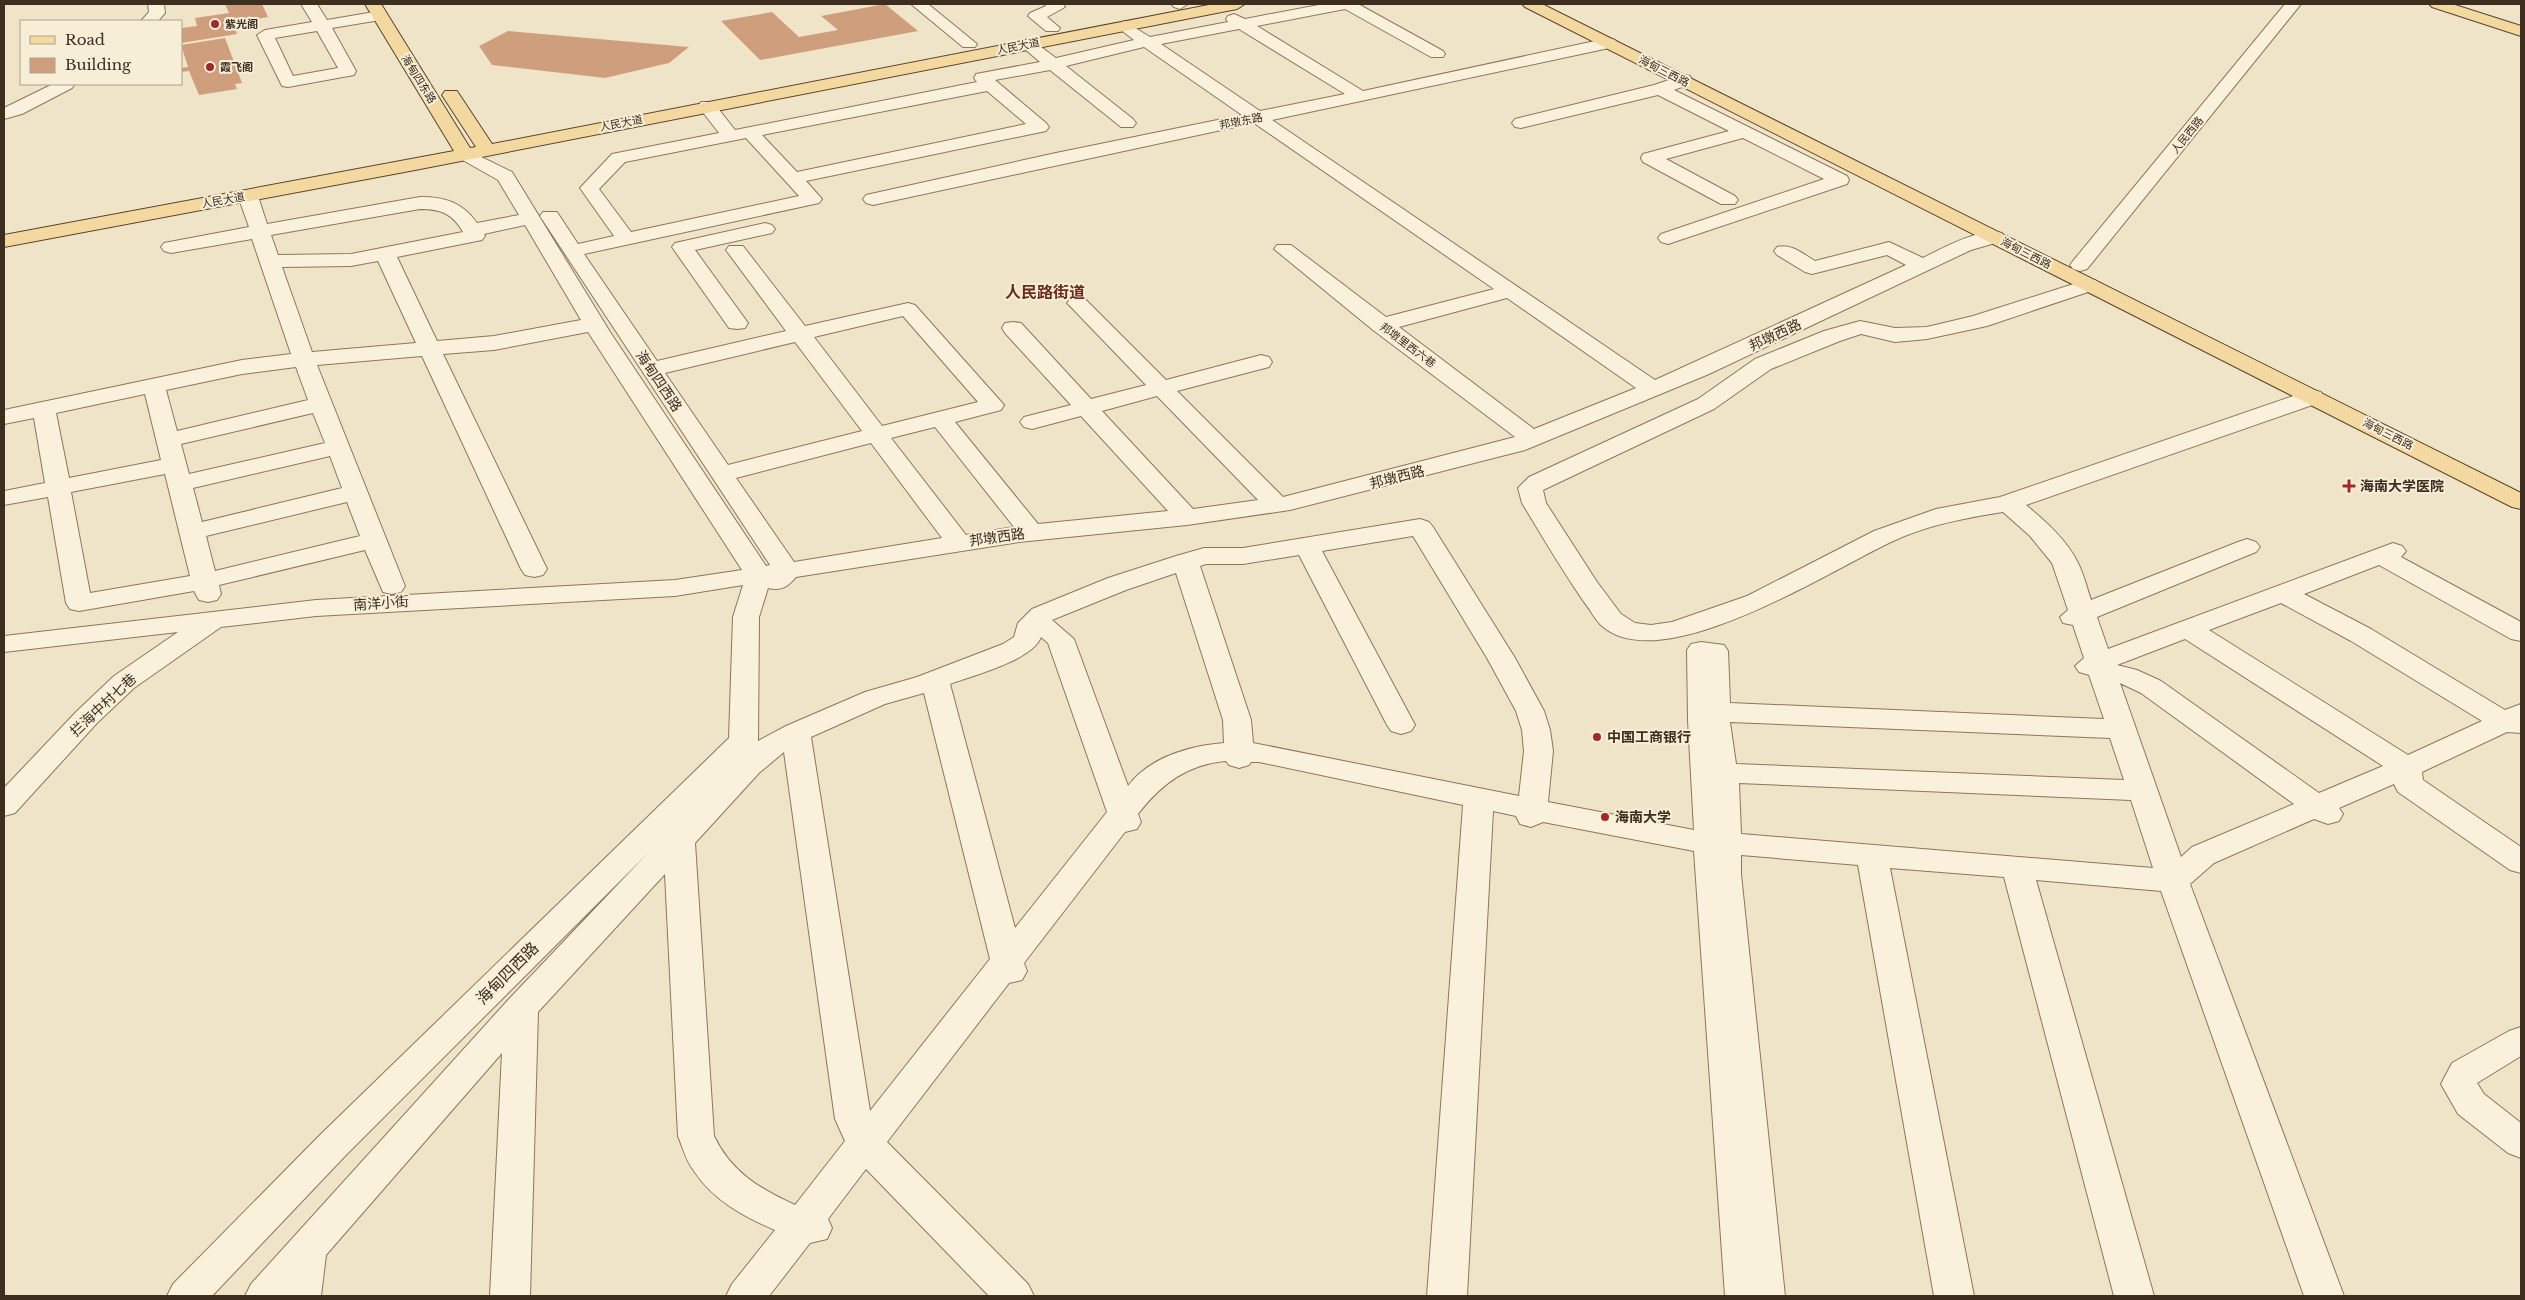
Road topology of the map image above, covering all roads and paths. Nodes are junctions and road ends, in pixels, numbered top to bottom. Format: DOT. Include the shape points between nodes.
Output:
graph roads {
  1 [pos="156,4"];
  2 [pos="309,4"];
  3 [pos="920,4"];
  4 [pos="1052,4"];
  5 [pos="1180,4"];
  6 [pos="1237,4"];
  7 [pos="1347,4"];
  8 [pos="1530,4"];
  9 [pos="1549,4"];
  10 [pos="2293,4"];
  11 [pos="2437,4"];
  12 [pos="2458,4"];
  13 [pos="1216,8"];
  14 [pos="377,10"];
  15 [pos="150,20"];
  16 [pos="1241,23"];
  17 [pos="2521,24"];
  18 [pos="322,25"];
  19 [pos="1124,26"];
  20 [pos="1052,28"];
  21 [pos="2521,31"];
  22 [pos="1147,42"];
  23 [pos="1609,43"];
  24 [pos="969,44"];
  25 [pos="1027,44"];
  26 [pos="1437,54"];
  27 [pos="1053,64"];
  28 [pos="440,79"];
  29 [pos="1684,80"];
  30 [pos="64,85"];
  31 [pos="990,85"];
  32 [pos="1660,89"];
  33 [pos="1361,97"];
  34 [pos="707,106"];
  35 [pos="4,114"];
  36 [pos="1258,117"];
  37 [pos="1128,123"];
  38 [pos="1521,123"];
  39 [pos="1745,132"];
  40 [pos="740,134"];
  41 [pos="483,143"];
  42 [pos="462,148"];
  43 [pos="793,178"];
  44 [pos="248,196"];
  45 [pos="873,199"];
  46 [pos="1728,200"];
  47 [pos="531,218"];
  48 [pos="4,228"];
  49 [pos="472,230"];
  50 [pos="765,230"];
  51 [pos="260,233"];
  52 [pos="1995,237"];
  53 [pos="1668,238"];
  54 [pos="626,239"];
  55 [pos="4,241"];
  56 [pos="172,247"];
  57 [pos="1284,249"];
  58 [pos="572,251"];
  59 [pos="1784,251"];
  60 [pos="385,254"];
  61 [pos="721,258"];
  62 [pos="269,261"];
  63 [pos="1923,266"];
  64 [pos="2085,275"];
  65 [pos="1511,291"];
  66 [pos="1078,303"];
  67 [pos="737,322"];
  68 [pos="594,324"];
  69 [pos="1381,325"];
  70 [pos="1013,328"];
  71 [pos="802,334"];
  72 [pos="431,349"];
  73 [pos="304,359"];
  74 [pos="1261,362"];
  75 [pos="651,369"];
  76 [pos="154,386"];
  77 [pos="1162,388"];
  78 [pos="1653,389"];
  79 [pos="2313,397"];
  80 [pos="321,404"];
  81 [pos="44,408"];
  82 [pos="1086,408"];
  83 [pos="4,417"];
  84 [pos="940,418"];
  85 [pos="1032,422"];
  86 [pos="878,434"];
  87 [pos="1532,439"];
  88 [pos="168,440"];
  89 [pos="338,447"];
  90 [pos="722,474"];
  91 [pos="177,475"];
  92 [pos="2521,483"];
  93 [pos="58,488"];
  94 [pos="356,492"];
  95 [pos="4,498"];
  96 [pos="2521,502"];
  97 [pos="2004,504"];
  98 [pos="1277,505"];
  99 [pos="1187,517"];
  100 [pos="192,532"];
  101 [pos="1031,532"];
  102 [pos="374,540"];
  103 [pos="960,543"];
  104 [pos="1307,546"];
  105 [pos="2247,547"];
  106 [pos="1185,561"];
  107 [pos="534,569"];
  108 [pos="787,571"];
  109 [pos="759,576"];
  110 [pos="392,586"];
  111 [pos="2283,593"];
  112 [pos="209,598"];
  113 [pos="2077,615"];
  114 [pos="746,616"];
  115 [pos="1035,620"];
  116 [pos="2188,629"];
  117 [pos="2521,633"];
  118 [pos="4,644"];
  119 [pos="2097,665"];
  120 [pos="935,680"];
  121 [pos="2517,724"];
  122 [pos="1401,725"];
  123 [pos="2117,729"];
  124 [pos="796,733"];
  125 [pos="1239,754"];
  126 [pos="1714,767"];
  127 [pos="2408,776"];
  128 [pos="2136,785"];
  129 [pos="1479,803"];
  130 [pos="4,806"];
  131 [pos="2325,812"];
  132 [pos="1531,814"];
  133 [pos="1124,817"];
  134 [pos="679,840"];
  135 [pos="1717,847"];
  136 [pos="1873,860"];
  137 [pos="2521,862"];
  138 [pos="2019,873"];
  139 [pos="2170,886"];
  140 [pos="1008,966"];
  141 [pos="521,1008"];
  142 [pos="2521,1040"];
  143 [pos="2521,1142"];
  144 [pos="868,1146"];
  145 [pos="808,1226"];
  146 [pos="307,1248"];
  147 [pos="187,1296"];
  148 [pos="265,1296"];
  149 [pos="301,1296"];
  150 [pos="510,1296"];
  151 [pos="746,1296"];
  152 [pos="761,1296"];
  153 [pos="1014,1296"];
  154 [pos="1447,1296"];
  155 [pos="1745,1296"];
  156 [pos="1765,1296"];
  157 [pos="1954,1296"];
  158 [pos="2134,1296"];
  159 [pos="2310,1296"];
  160 [pos="2324,1296"];
  1 -- 15 [label="street" via="157,13"];
  2 -- 18 [label="street"];
  3 -- 24 [label="street"];
  4 -- 20 [label="street" via="1057,7 1036,16"];
  5 -- 20 [label="main road, 人民大道"];
  6 -- 13 [label="main road, 人民大道"];
  7 -- 16 [label="street"];
  7 -- 26 [label="street"];
  8 -- 23 [label="main road, 海甸三西路"];
  9 -- 64 [label="main road, 海甸三西路"];
  10 -- 64 [label="street, 人民西路"];
  11 -- 21 [label="main road"];
  12 -- 17 [label="main road"];
  13 -- 16 [label="street"];
  13 -- 19 [label="main road, 人民大道"];
  14 -- 18 [label="street"];
  14 -- 42 [label="main road, 海甸四东路"];
  16 -- 22 [label="street"];
  16 -- 33 [label="street"];
  18 -- 18 [label="street" via="265,35 288,82 348,71"];
  19 -- 22 [label="street"];
  19 -- 25 [label="main road, 人民大道"];
  20 -- 24 [label="main road, 人民大道"];
  22 -- 27 [label="street"];
  22 -- 36 [label="street"];
  23 -- 29 [label="main road, 海甸三西路"];
  23 -- 33 [label="street, 邦墩东路"];
  24 -- 41 [label="main road, 人民大道"];
  25 -- 27 [label="street"];
  25 -- 34 [label="main road, 人民大道"];
  27 -- 31 [label="street" via="982,78"];
  27 -- 37 [label="street"];
  28 -- 41 [label="main road, 海甸四东路"];
  29 -- 32 [label="street"];
  29 -- 52 [label="main road, 海甸三西路"];
  30 -- 35 [label="street"];
  31 -- 40 [label="street"];
  31 -- 43 [label="street" via="1040,127"];
  32 -- 38 [label="street"];
  32 -- 39 [label="street"];
  33 -- 36 [label="street, 邦墩东路"];
  34 -- 40 [label="street"];
  34 -- 41 [label="main road, 人民大道"];
  36 -- 45 [label="street, 邦墩东路"];
  36 -- 65 [label="street"];
  39 -- 46 [label="street" via="1650,158"];
  39 -- 53 [label="street" via="1840,180"];
  40 -- 43 [label="street"];
  40 -- 54 [label="street" via="619,158 589,188"];
  41 -- 42 [label="main road, 人民大道"];
  41 -- 58 [label="street, 海甸四西路" via="523,173"];
  42 -- 44 [label="main road, 人民大道"];
  42 -- 47 [label="street, 海甸四西路" via="505,176"];
  42 -- 48 [label="main road, 人民大道"];
  43 -- 54 [label="street" via="812,199"];
  44 -- 51 [label="street"];
  44 -- 55 [label="main road, 人民大道"];
  47 -- 49 [label="street"];
  47 -- 68 [label="street, 海甸四西路"];
  49 -- 51 [label="street" via="450,205 436,202 404,205"];
  49 -- 60 [label="street" via="475,236"];
  50 -- 61 [label="street" via="682,247"];
  51 -- 56 [label="street"];
  51 -- 62 [label="street"];
  52 -- 63 [label="street, 邦墩西路" via="1964,246"];
  52 -- 64 [label="main road, 海甸三西路"];
  54 -- 58 [label="street"];
  57 -- 69 [label="street, 邦墩里西六巷"];
  58 -- 75 [label="street, 海甸四西路"];
  59 -- 63 [label="street" via="1812,268 1889,248"];
  60 -- 62 [label="street" via="351,260"];
  60 -- 72 [label="street"];
  61 -- 67 [label="street"];
  61 -- 71 [label="street"];
  62 -- 73 [label="street"];
  63 -- 78 [label="street, 邦墩西路"];
  64 -- 79 [label="main road, 海甸三西路"];
  64 -- 92 [label="main road, 海甸三西路"];
  64 -- 97 [label="street" via="1979,321 1926,333 1895,336 1860,327 1832,336 1763,364 1706,404 1530,488 1542,518 1611,620 1628,631 1651,633 1677,629 1756,602 1883,536 1945,514"];
  65 -- 69 [label="street"];
  65 -- 78 [label="street"];
  66 -- 77 [label="street"];
  68 -- 72 [label="street" via="521,338"];
  68 -- 109 [label="street, 海甸四西路"];
  69 -- 87 [label="street, 邦墩里西六巷"];
  70 -- 82 [label="street"];
  71 -- 75 [label="street"];
  71 -- 84 [label="street" via="908,309 993,404"];
  71 -- 86 [label="street"];
  72 -- 73 [label="street"];
  72 -- 107 [label="street"];
  73 -- 76 [label="street" via="242,367"];
  73 -- 80 [label="street"];
  74 -- 77 [label="street"];
  75 -- 90 [label="street, 海甸四西路"];
  76 -- 81 [label="street"];
  76 -- 88 [label="street"];
  77 -- 82 [label="street"];
  77 -- 98 [label="street"];
  78 -- 87 [label="street, 邦墩西路"];
  79 -- 96 [label="main road, 海甸三西路"];
  79 -- 97 [label="street"];
  80 -- 88 [label="street"];
  80 -- 89 [label="street"];
  81 -- 83 [label="street"];
  81 -- 93 [label="street"];
  82 -- 85 [label="street"];
  82 -- 99 [label="street"];
  84 -- 86 [label="street"];
  84 -- 101 [label="street"];
  86 -- 90 [label="street"];
  86 -- 103 [label="street"];
  87 -- 98 [label="street, 邦墩西路" via="1447,464"];
  88 -- 91 [label="street"];
  89 -- 91 [label="street"];
  89 -- 94 [label="street"];
  90 -- 108 [label="street, 海甸四西路"];
  91 -- 93 [label="street"];
  91 -- 100 [label="street"];
  93 -- 95 [label="street"];
  93 -- 112 [label="street" via="79,603"];
  94 -- 100 [label="street"];
  94 -- 102 [label="street"];
  97 -- 113 [label="street" via="2045,547"];
  98 -- 99 [label="street, 邦墩西路"];
  99 -- 101 [label="street, 邦墩西路"];
  100 -- 112 [label="street"];
  101 -- 103 [label="street, 邦墩西路"];
  102 -- 110 [label="street"];
  102 -- 112 [label="street"];
  103 -- 108 [label="street, 邦墩西路"];
  104 -- 106 [label="street" via="1243,556 1204,556"];
  104 -- 122 [label="street"];
  104 -- 132 [label="street" via="1420,527 1526,700 1536,732 1538,754"];
  105 -- 113 [label="street"];
  106 -- 115 [label="street" via="1048,611"];
  106 -- 125 [label="street" via="1237,720"];
  108 -- 109 [label="street, 邦墩西路"];
  108 -- 114 [label="street"];
  109 -- 112 [label="street, 南洋小街" via="675,588 371,604"];
  109 -- 114 [label="street, 海甸四西路"];
  111 -- 116 [label="street"];
  111 -- 117 [label="street" via="2387,554"];
  111 -- 121 [label="street"];
  112 -- 118 [label="street, 南洋小街"];
  112 -- 130 [label="street, 拦海中村七巷" via="87,717"];
  113 -- 119 [label="street"];
  114 -- 147 [label="street, 海甸四西路" via="744,741 333,1145"];
  115 -- 120 [label="street" via="1021,645"];
  115 -- 133 [label="street" via="1060,639"];
  116 -- 119 [label="street"];
  116 -- 127 [label="street"];
  119 -- 123 [label="street"];
  119 -- 131 [label="street" via="2150,687"];
  120 -- 124 [label="street" via="875,698"];
  120 -- 140 [label="street"];
  121 -- 127 [label="street"];
  123 -- 126 [label="street" via="1709,711"];
  123 -- 128 [label="street"];
  124 -- 134 [label="street" via="748,766"];
  124 -- 144 [label="street" via="853,1119"];
  125 -- 129 [label="street"];
  125 -- 133 [label="street" via="1208,760 1171,775 1150,790"];
  126 -- 128 [label="street"];
  126 -- 135 [label="street" via="1726,802"];
  127 -- 131 [label="street"];
  127 -- 137 [label="street"];
  128 -- 139 [label="street"];
  129 -- 132 [label="street"];
  129 -- 154 [label="street"];
  131 -- 139 [label="street" via="2218,869"];
  132 -- 135 [label="street" via="1676,848"];
  133 -- 140 [label="street"];
  134 -- 141 [label="street"];
  134 -- 145 [label="street" via="696,1136 707,1160 726,1182 750,1200"];
  135 -- 136 [label="street"];
  135 -- 155 [label="street"];
  135 -- 156 [label="street" via="1725,874"];
  136 -- 138 [label="street"];
  136 -- 157 [label="street"];
  138 -- 139 [label="street"];
  138 -- 158 [label="street"];
  139 -- 159 [label="street"];
  139 -- 160 [label="street"];
  140 -- 144 [label="street"];
  141 -- 146 [label="street"];
  141 -- 150 [label="street"];
  142 -- 143 [label="street" via="2464,1073 2459,1084 2471,1104"];
  144 -- 145 [label="street"];
  144 -- 153 [label="street"];
  145 -- 151 [label="street"];
  145 -- 152 [label="street"];
  146 -- 148 [label="street"];
  146 -- 149 [label="street"];
}
